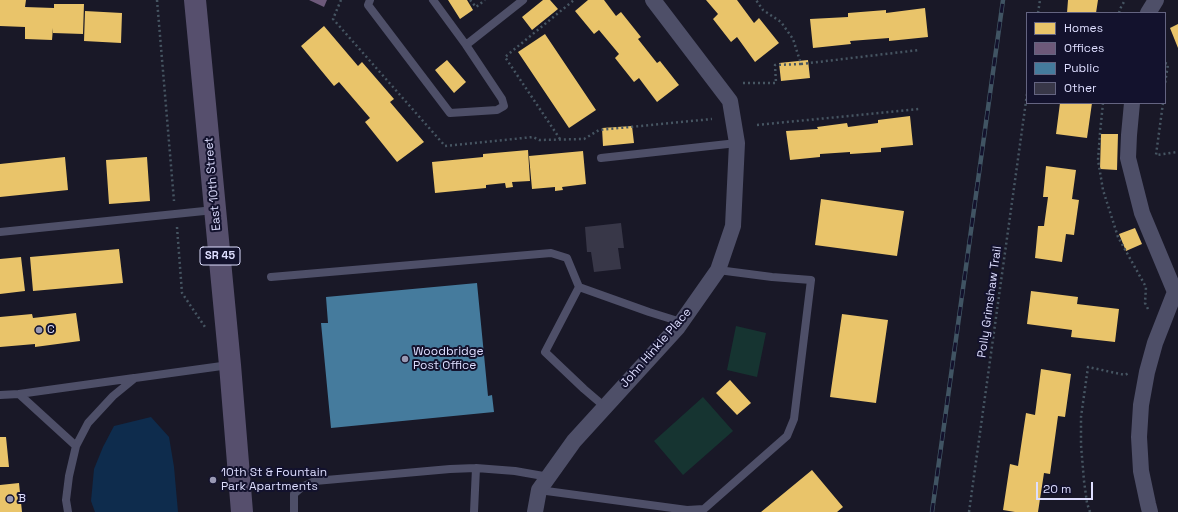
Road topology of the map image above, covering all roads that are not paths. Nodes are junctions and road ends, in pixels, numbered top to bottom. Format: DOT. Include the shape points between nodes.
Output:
graph roads {
  1 [pos="195,0"];
  2 [pos="370,0"];
  3 [pos="433,0"];
  4 [pos="523,0"];
  5 [pos="653,0"];
  6 [pos="1156,0"];
  7 [pos="1149,12"];
  8 [pos="466,45"];
  9 [pos="1132,104"];
  10 [pos="737,143"];
  11 [pos="601,158"];
  12 [pos="215,210"];
  13 [pos="0,232"];
  14 [pos="718,270"];
  15 [pos="271,277"];
  16 [pos="579,287"];
  17 [pos="681,322"];
  18 [pos="230,365"];
  19 [pos="135,378"];
  20 [pos="19,394"];
  21 [pos="0,395"];
  22 [pos="605,407"];
  23 [pos="76,446"];
  24 [pos="476,468"];
  25 [pos="549,476"];
  26 [pos="539,490"];
  27 [pos="68,512"];
  28 [pos="242,512"];
  29 [pos="294,512"];
  30 [pos="474,512"];
  31 [pos="535,512"];
  32 [pos="1150,512"];
  1 -- 12 [label="main road, East 10th Street / SR 45"];
  2 -- 8 [label="lane" via="368,5 450,113 497,110 504,106 502,99"];
  3 -- 8 [label="lane"];
  4 -- 8 [label="lane"];
  5 -- 10 [label="street, John Hinkle Place" via="730,101"];
  6 -- 7 [label="street"];
  9 -- 32 [label="street" via="1128,158 1142,214 1175,292 1155,343 1141,405 1141,471"];
  10 -- 11 [label="lane"];
  10 -- 14 [label="street, John Hinkle Place" via="733,226"];
  12 -- 13 [label="lane"];
  12 -- 18 [label="main road, East 10th Street / SR 45"];
  14 -- 17 [label="street, John Hinkle Place"];
  14 -- 26 [label="lane" via="811,280 794,419 787,436 704,509 686,510"];
  15 -- 16 [label="lane" via="551,253 567,258"];
  16 -- 17 [label="lane"];
  16 -- 22 [label="lane" via="545,352"];
  17 -- 22 [label="street, John Hinkle Place"];
  18 -- 19 [label="lane"];
  18 -- 28 [label="main road, East 10th Street / SR 45"];
  19 -- 20 [label="lane"];
  19 -- 23 [label="lane" via="113,396 88,424"];
  20 -- 21 [label="lane"];
  20 -- 23 [label="lane"];
  22 -- 25 [label="street, John Hinkle Place" via="574,441"];
  23 -- 27 [label="lane" via="66,500"];
  24 -- 25 [label="lane"];
  24 -- 29 [label="lane" via="315,482 302,486 294,494"];
  24 -- 30 [label="lane"];
  25 -- 26 [label="street, John Hinkle Place"];
  26 -- 31 [label="street, John Hinkle Place"];
}
